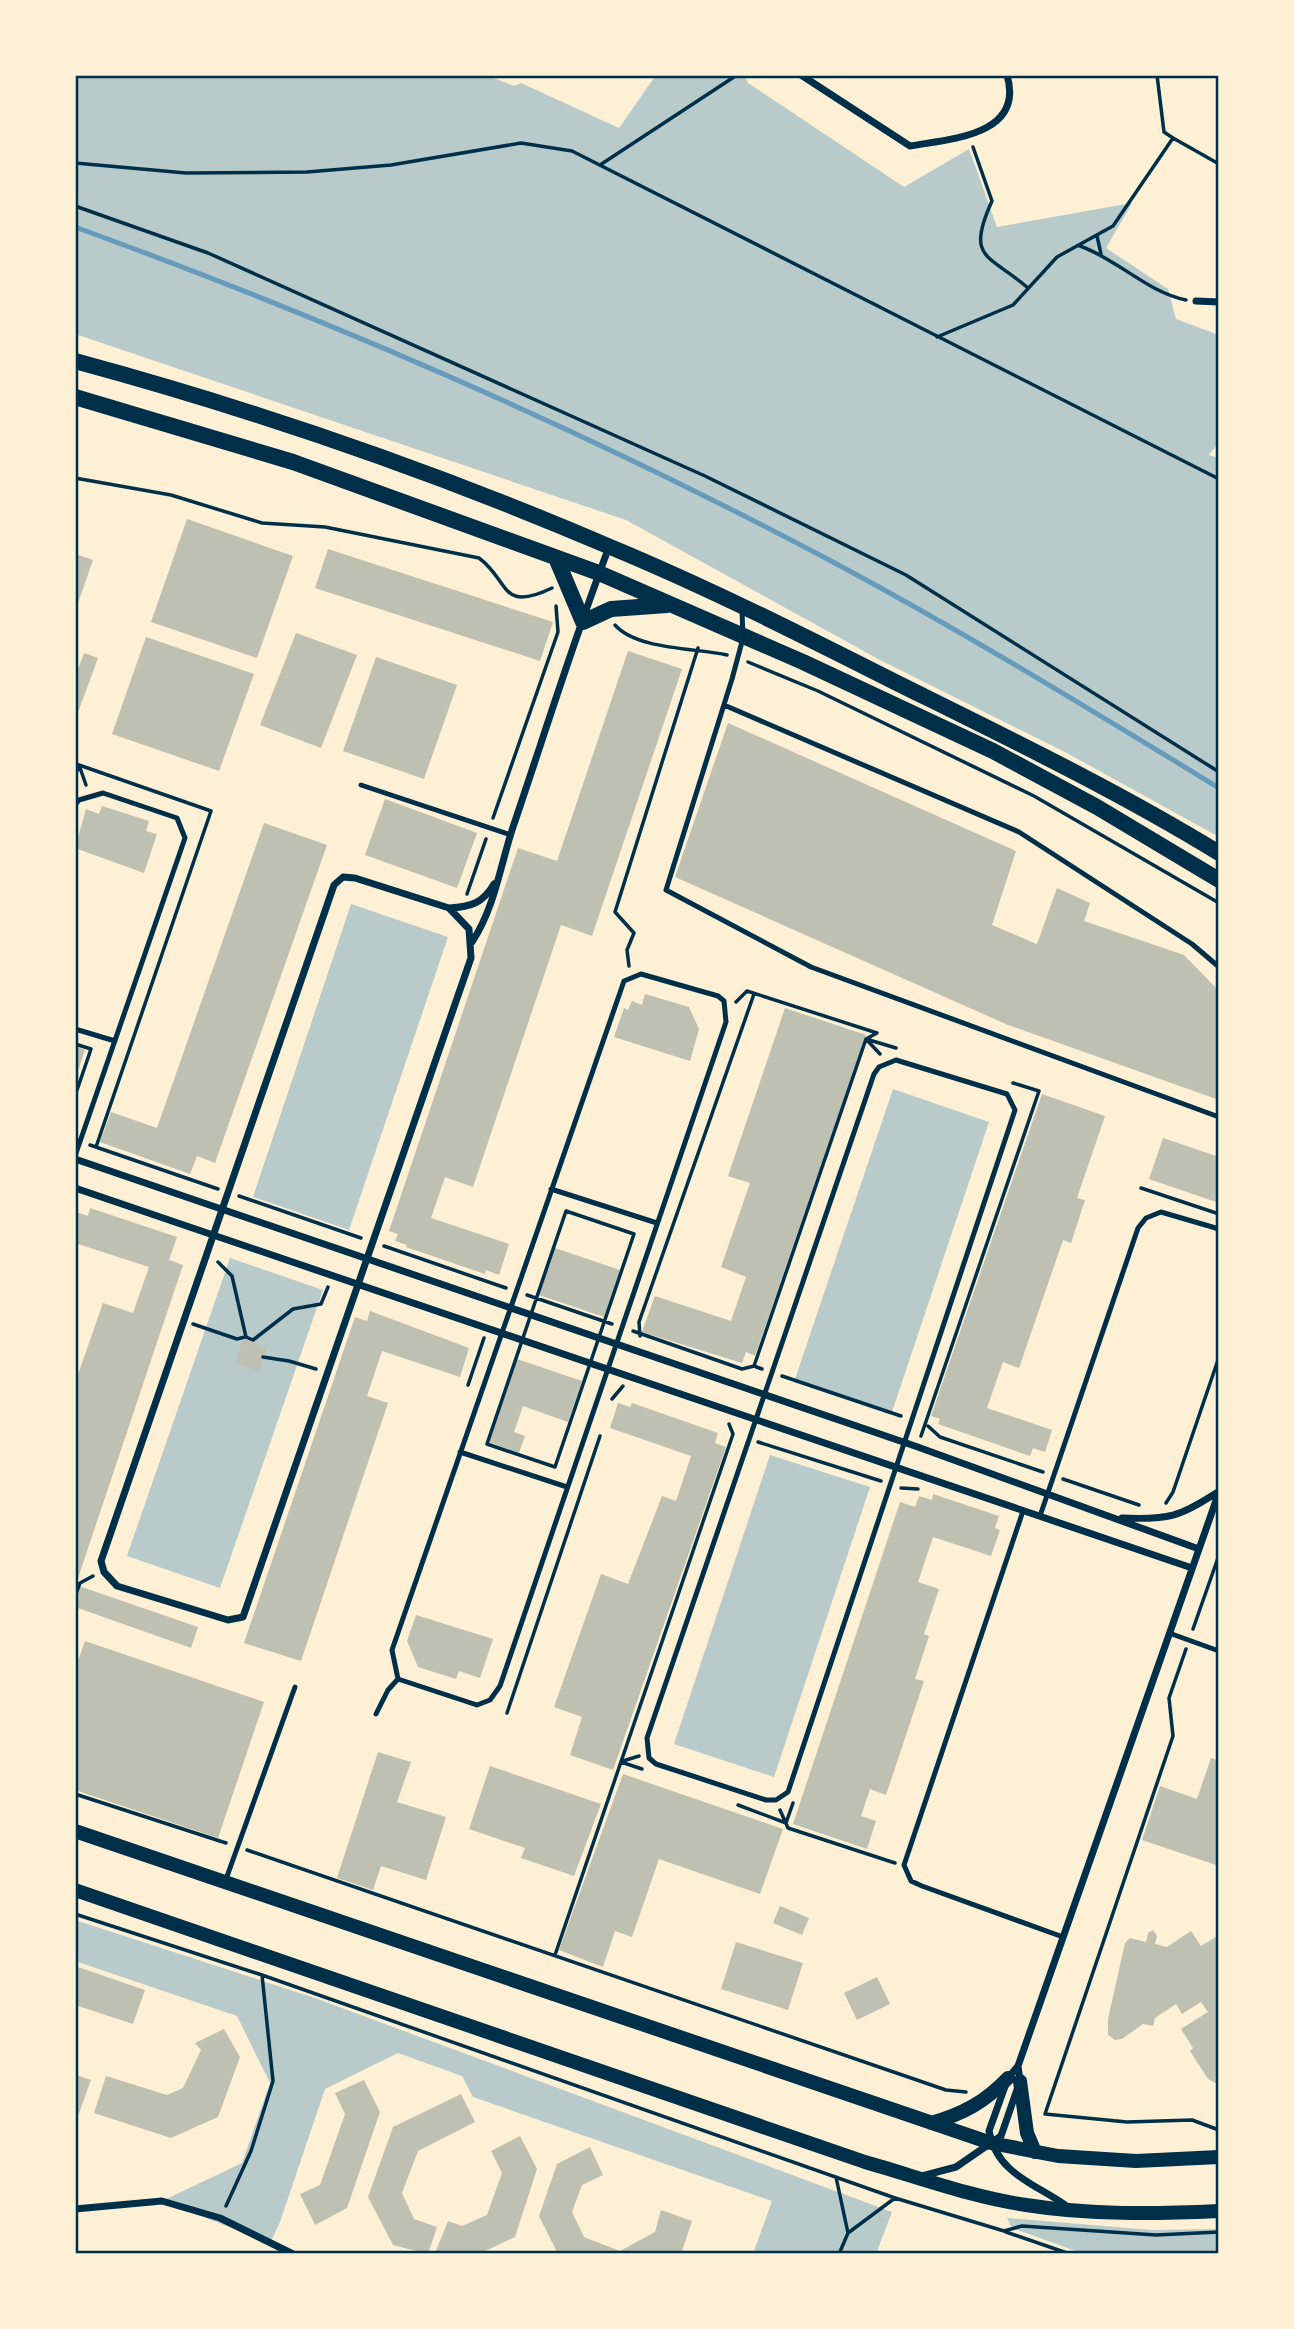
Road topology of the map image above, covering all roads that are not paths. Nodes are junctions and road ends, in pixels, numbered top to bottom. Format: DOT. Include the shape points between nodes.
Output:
graph roads {
  1 [pos="801,75"];
  2 [pos="1007,75"];
  3 [pos="1196,302"];
  4 [pos="1219,302"];
  5 [pos="75,361"];
  6 [pos="75,397"];
  7 [pos="610,546"];
  8 [pos="556,558"];
  9 [pos="599,573"];
  10 [pos="670,604"];
  11 [pos="741,606"];
  12 [pos="583,622"];
  13 [pos="743,638"];
  14 [pos="724,705"];
  15 [pos="360,785"];
  16 [pos="75,805"];
  17 [pos="511,835"];
  18 [pos="1219,853"];
  19 [pos="496,879"];
  20 [pos="1219,880"];
  21 [pos="449,908"];
  22 [pos="472,942"];
  23 [pos="1219,967"];
  24 [pos="75,1029"];
  25 [pos="115,1041"];
  26 [pos="1219,1118"];
  27 [pos="75,1157"];
  28 [pos="75,1188"];
  29 [pos="551,1189"];
  30 [pos="223,1209"];
  31 [pos="657,1223"];
  32 [pos="1219,1229"];
  33 [pos="214,1235"];
  34 [pos="367,1258"];
  35 [pos="358,1284"];
  36 [pos="510,1307"];
  37 [pos="501,1333"];
  38 [pos="617,1344"];
  39 [pos="608,1369"];
  40 [pos="764,1394"];
  41 [pos="755,1419"];
  42 [pos="904,1443"];
  43 [pos="460,1452"];
  44 [pos="896,1467"];
  45 [pos="568,1488"];
  46 [pos="1219,1492"];
  47 [pos="1048,1493"];
  48 [pos="1023,1511"];
  49 [pos="1040,1516"];
  50 [pos="1118,1518"];
  51 [pos="1199,1549"];
  52 [pos="1192,1569"];
  53 [pos="1169,1633"];
  54 [pos="1219,1651"];
  55 [pos="398,1679"];
  56 [pos="295,1687"];
  57 [pos="376,1714"];
  58 [pos="75,1830"];
  59 [pos="225,1882"];
  60 [pos="75,1890"];
  61 [pos="1063,1937"];
  62 [pos="1018,2066"];
  63 [pos="1014,2079"];
  64 [pos="931,2123"];
  65 [pos="991,2143"];
  66 [pos="1035,2152"];
  67 [pos="1219,2157"];
  68 [pos="916,2177"];
  69 [pos="75,2209"];
  70 [pos="1072,2209"];
  71 [pos="1219,2211"];
  72 [pos="293,2254"];
  1 -- 2 [label="street" via="910,146 986,130 1008,104"];
  3 -- 4 [label="street"];
  5 -- 7 [label="main road" via="422,471"];
  6 -- 8 [label="main road" via="293,462"];
  7 -- 9 [label="street"];
  7 -- 11 [label="main road"];
  8 -- 9 [label="main road"];
  8 -- 12 [label="main road" via="559,587"];
  9 -- 10 [label="main road"];
  9 -- 12 [label="street"];
  10 -- 12 [label="main road" via="611,609"];
  10 -- 13 [label="main road"];
  11 -- 13 [label="lane"];
  11 -- 18 [label="main road" via="1002,735"];
  12 -- 17 [label="street"];
  13 -- 14 [label="lane"];
  13 -- 20 [label="main road" via="992,751"];
  14 -- 23 [label="lane" via="1019,832 1192,944"];
  14 -- 26 [label="lane" via="666,890 811,967"];
  15 -- 17 [label="lane"];
  16 -- 25 [label="lane" via="103,793 177,818 184,838"];
  17 -- 19 [label="street"];
  19 -- 21 [label="street" via="486,898 467,907"];
  19 -- 22 [label="street" via="493,902"];
  21 -- 22 [label="street" via="464,921"];
  21 -- 30 [label="street" via="355,878 343,877 334,885"];
  22 -- 34 [label="street" via="471,958"];
  24 -- 25 [label="lane"];
  25 -- 27 [label="lane"];
  27 -- 30 [label="street"];
  28 -- 33 [label="street"];
  29 -- 31 [label="lane"];
  29 -- 31 [label="lane" via="624,981 641,974 718,996 727,1011 726,1022"];
  29 -- 36 [label="lane"];
  30 -- 33 [label="street"];
  30 -- 34 [label="street"];
  31 -- 38 [label="lane"];
  32 -- 47 [label="lane" via="1161,1212 1146,1218 1138,1228"];
  33 -- 35 [label="street"];
  33 -- 35 [label="street" via="101,1561 117,1586 228,1620 243,1617"];
  34 -- 35 [label="street"];
  34 -- 36 [label="street"];
  35 -- 37 [label="street"];
  36 -- 37 [label="lane"];
  36 -- 38 [label="street"];
  37 -- 39 [label="street"];
  37 -- 43 [label="lane"];
  38 -- 39 [label="lane"];
  38 -- 40 [label="street"];
  39 -- 41 [label="street"];
  39 -- 45 [label="lane"];
  40 -- 41 [label="lane"];
  40 -- 42 [label="street"];
  40 -- 42 [label="lane" via="874,1074 896,1060 1007,1094 1015,1110"];
  41 -- 44 [label="street"];
  41 -- 44 [label="lane" via="647,1738 648,1753 656,1764 766,1800 788,1792"];
  42 -- 44 [label="lane"];
  42 -- 47 [label="street"];
  43 -- 45 [label="lane"];
  43 -- 55 [label="lane" via="391,1650"];
  44 -- 48 [label="street"];
  45 -- 55 [label="lane" via="500,1686 490,1700 477,1705"];
  46 -- 50 [label="street" via="1170,1518"];
  46 -- 51 [label="street"];
  47 -- 49 [label="lane"];
  47 -- 50 [label="street"];
  48 -- 49 [label="street"];
  48 -- 61 [label="lane" via="904,1865 911,1881 922,1886"];
  49 -- 52 [label="street"];
  50 -- 51 [label="street"];
  51 -- 52 [label="street"];
  52 -- 53 [label="street"];
  53 -- 54 [label="lane"];
  53 -- 61 [label="street"];
  55 -- 57 [label="lane"];
  56 -- 59 [label="lane"];
  58 -- 59 [label="main road"];
  59 -- 64 [label="main road"];
  60 -- 68 [label="main road"];
  61 -- 62 [label="street"];
  62 -- 63 [label="street"];
  62 -- 63 [label="street"];
  63 -- 64 [label="main road" via="966,2112"];
  63 -- 65 [label="street" via="989,2132"];
  63 -- 65 [label="street" via="1001,2136"];
  63 -- 66 [label="main road"];
  64 -- 65 [label="main road"];
  65 -- 66 [label="main road"];
  65 -- 68 [label="street" via="956,2167"];
  65 -- 70 [label="street" via="1014,2175"];
  66 -- 67 [label="main road" via="1136,2161"];
  68 -- 70 [label="main road" via="971,2194"];
  69 -- 72 [label="street" via="162,2201 220,2218"];
  70 -- 71 [label="main road"];
}
